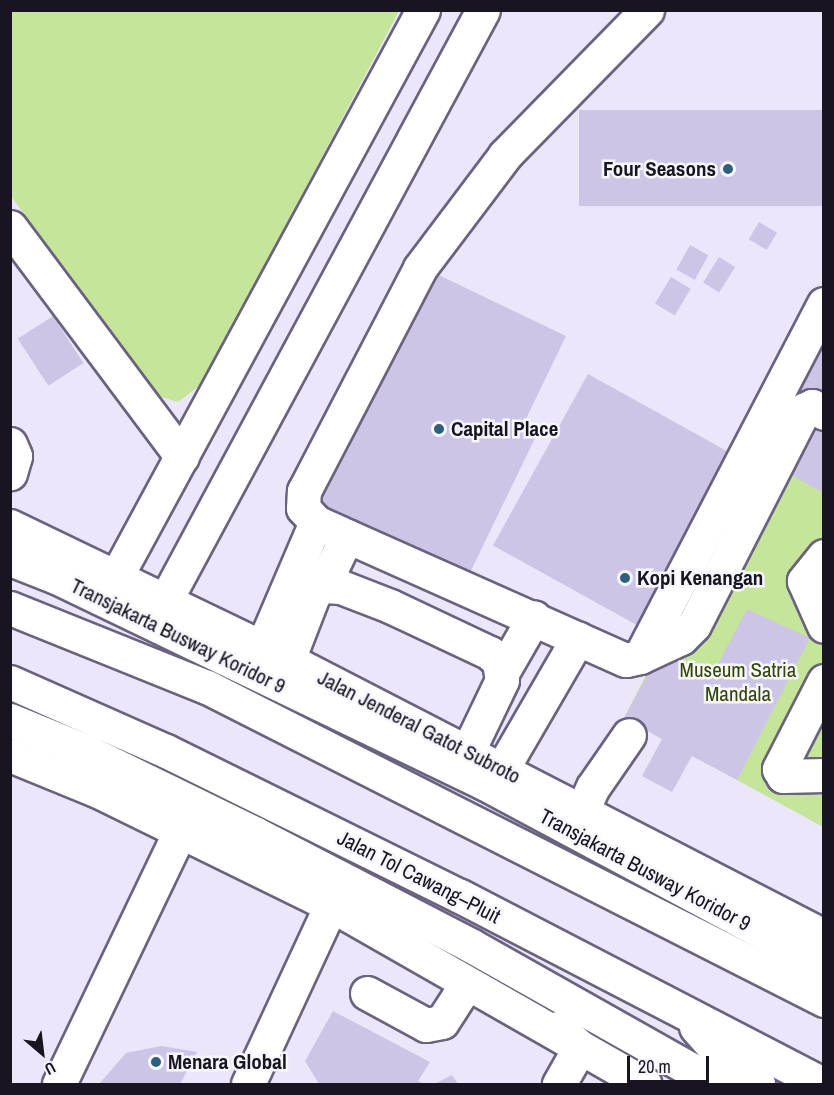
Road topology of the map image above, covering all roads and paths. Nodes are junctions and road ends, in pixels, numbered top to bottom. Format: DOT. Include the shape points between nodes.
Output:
graph roads {
  1 [pos="423,10"];
  2 [pos="483,10"];
  3 [pos="647,10"];
  4 [pos="10,227"];
  5 [pos="824,303"];
  6 [pos="824,413"];
  7 [pos="10,444"];
  8 [pos="182,457"];
  9 [pos="10,473"];
  10 [pos="316,522"];
  11 [pos="10,526"];
  12 [pos="347,536"];
  13 [pos="824,556"];
  14 [pos="10,559"];
  15 [pos="116,577"];
  16 [pos="323,586"];
  17 [pos="165,601"];
  18 [pos="10,608"];
  19 [pos="534,617"];
  20 [pos="824,626"];
  21 [pos="578,638"];
  22 [pos="275,654"];
  23 [pos="640,657"];
  24 [pos="503,671"];
  25 [pos="824,681"];
  26 [pos="10,682"];
  27 [pos="10,720"];
  28 [pos="629,735"];
  29 [pos="468,751"];
  30 [pos="10,755"];
  31 [pos="502,769"];
  32 [pos="824,775"];
  33 [pos="583,809"];
  34 [pos="180,831"];
  35 [pos="330,905"];
  36 [pos="824,936"];
  37 [pos="470,945"];
  38 [pos="824,965"];
  39 [pos="467,983"];
  40 [pos="367,993"];
  41 [pos="824,1000"];
  42 [pos="682,1011"];
  43 [pos="580,1047"];
  44 [pos="59,1084"];
  45 [pos="248,1084"];
  46 [pos="559,1084"];
  47 [pos="645,1084"];
  48 [pos="717,1084"];
  49 [pos="758,1084"];
  50 [pos="822,1084"];
  1 -- 8 [label="main road"];
  2 -- 17 [label="main road"];
  3 -- 10 [label="main road" via="506,155 420,268 304,491 303,508"];
  4 -- 8 [label="main road"];
  5 -- 23 [label="main road"];
  6 -- 23 [label="main road" via="812,406 804,410 694,625 681,638"];
  7 -- 9 [label="main road" via="15,456"];
  8 -- 15 [label="main road"];
  10 -- 12 [label="main road"];
  10 -- 22 [label="main road"];
  11 -- 15 [label="main road, Jalan Jenderal Gatot Subroto"];
  12 -- 16 [label="main road"];
  12 -- 19 [label="main road"];
  13 -- 20 [label="main road" via="804,581"];
  14 -- 38 [label="main road, Transjakarta Busway Koridor 9" via="56,577 486,784"];
  15 -- 17 [label="main road, Jalan Jenderal Gatot Subroto"];
  16 -- 22 [label="main road" via="314,593"];
  16 -- 24 [label="main road" via="341,587 410,615 490,653"];
  17 -- 22 [label="main road, Jalan Jenderal Gatot Subroto"];
  18 -- 41 [label="main road" via="207,687"];
  19 -- 21 [label="main road"];
  19 -- 24 [label="main road"];
  21 -- 23 [label="main road" via="626,660"];
  21 -- 31 [label="main road"];
  22 -- 29 [label="main road, Jalan Jenderal Gatot Subroto"];
  24 -- 29 [label="main road"];
  25 -- 32 [label="main road" via="779,769 783,776"];
  26 -- 42 [label="main road, Jalan Tol Cawang–Pluit" via="176,756"];
  27 -- 37 [label="main road" via="86,751 256,834"];
  28 -- 33 [label="main road" via="593,787"];
  29 -- 31 [label="main road, Jalan Jenderal Gatot Subroto"];
  30 -- 34 [label="main road"];
  31 -- 33 [label="main road, Jalan Jenderal Gatot Subroto"];
  33 -- 36 [label="main road, Jalan Jenderal Gatot Subroto"];
  34 -- 35 [label="main road"];
  34 -- 44 [label="main road"];
  35 -- 39 [label="main road"];
  35 -- 45 [label="main road"];
  37 -- 43 [label="main road"];
  37 -- 48 [label="main road"];
  39 -- 40 [label="main road" via="442,1022 426,1025"];
  39 -- 43 [label="main road"];
  42 -- 49 [label="main road" via="734,1070"];
  42 -- 50 [label="main road, Jalan Tol Cawang–Pluit"];
  43 -- 46 [label="main road"];
  43 -- 47 [label="main road"];
}
